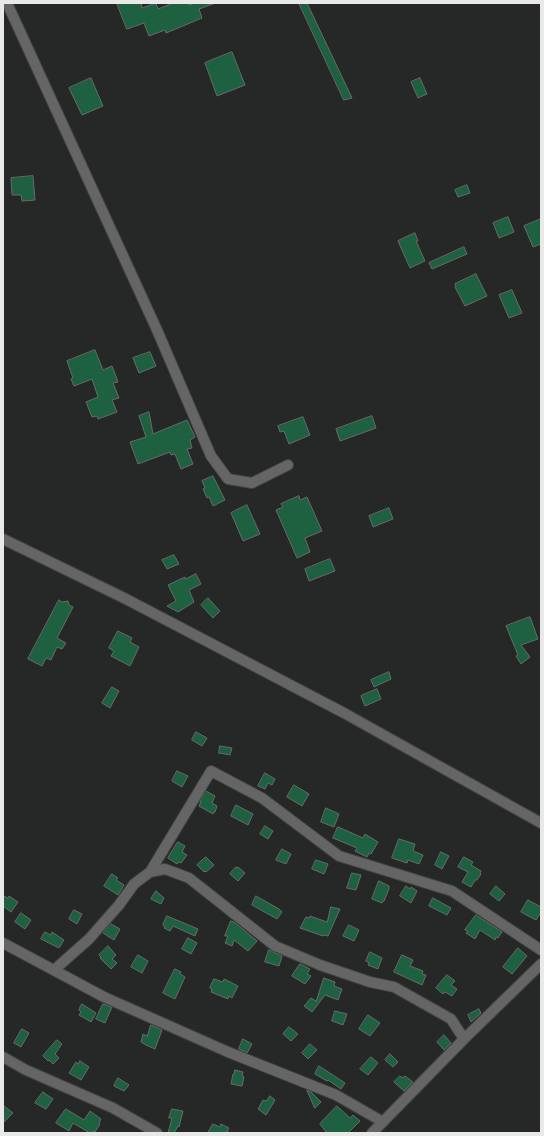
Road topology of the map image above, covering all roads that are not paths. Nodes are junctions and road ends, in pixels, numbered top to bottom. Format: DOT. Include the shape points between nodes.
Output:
graph roads {
  1 [pos="7,3"];
  2 [pos="288,465"];
  3 [pos="3,539"];
  4 [pos="541,824"];
  5 [pos="150,872"];
  6 [pos="3,944"];
  7 [pos="541,950"];
  8 [pos="541,964"];
  9 [pos="54,970"];
  10 [pos="464,1039"];
  11 [pos="3,1057"];
  12 [pos="383,1122"];
  13 [pos="157,1133"];
  14 [pos="372,1133"];
  1 -- 2 [label="street" via="157,330 211,456 228,479 252,483"];
  3 -- 4 [label="street" via="126,599 344,713"];
  5 -- 7 [label="street" via="210,772 262,798 339,856 452,891"];
  5 -- 9 [label="street" via="134,884 120,905"];
  5 -- 10 [label="street" via="165,869 189,878 275,946 320,965 370,982 394,987 451,1019"];
  6 -- 9 [label="street"];
  8 -- 10 [label="street"];
  9 -- 12 [label="street" via="104,997 221,1049 336,1095"];
  10 -- 12 [label="street"];
  11 -- 13 [label="street" via="26,1070 113,1108"];
  12 -- 14 [label="street"];
}
